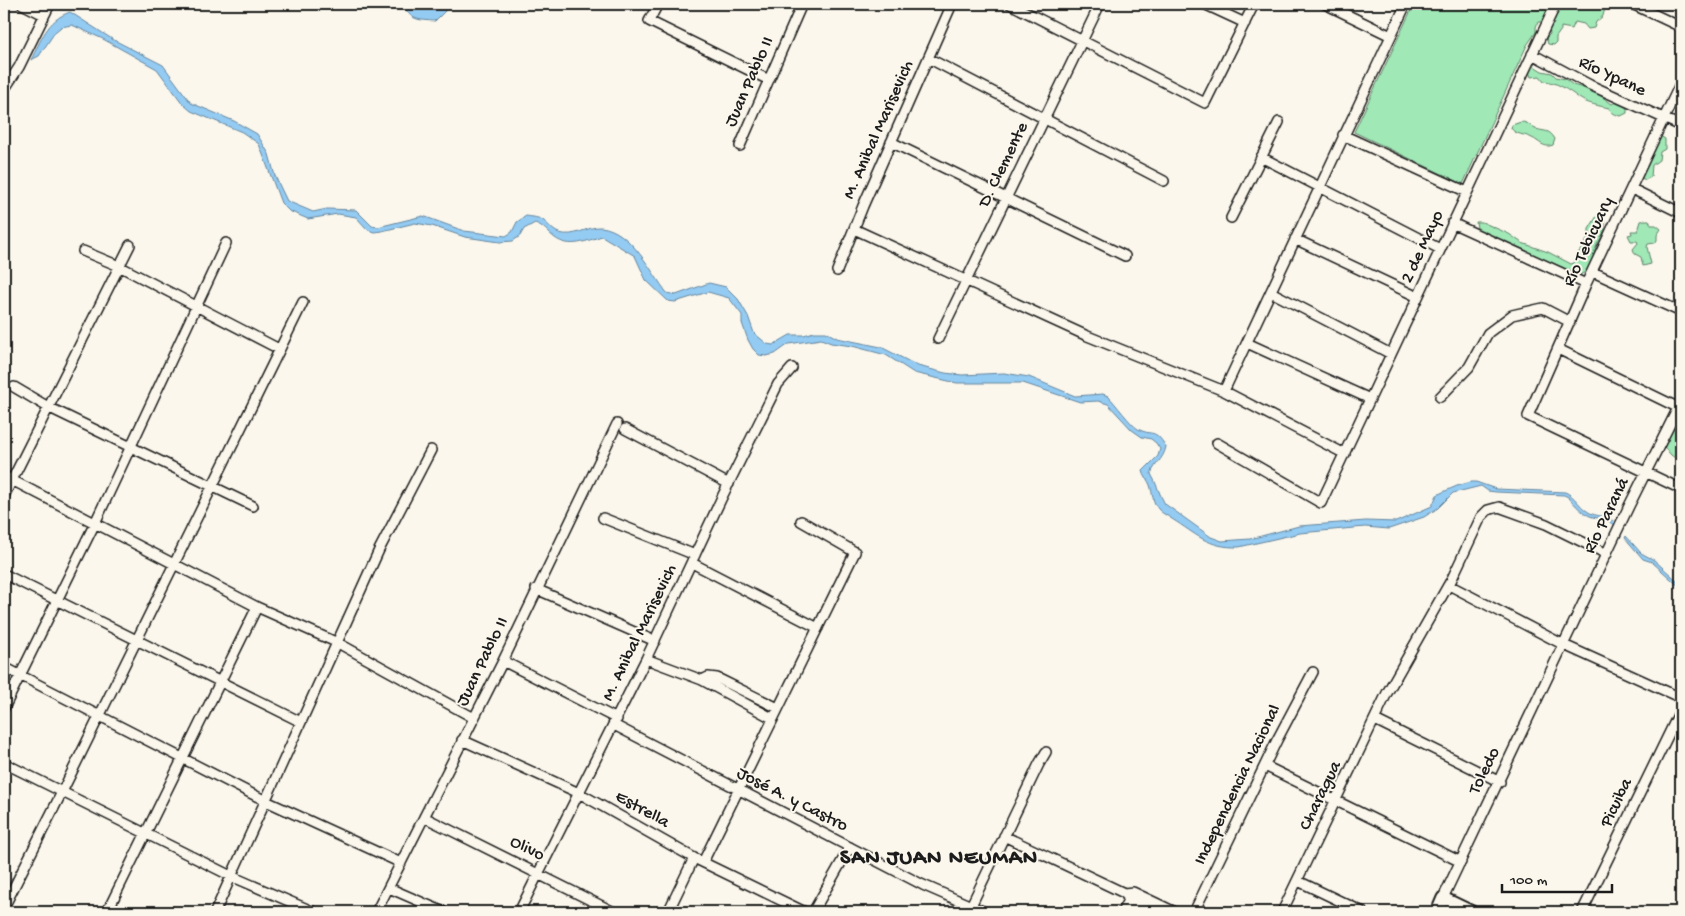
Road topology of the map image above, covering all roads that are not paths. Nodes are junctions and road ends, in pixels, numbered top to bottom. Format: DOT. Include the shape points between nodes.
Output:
graph roads {
  1 [pos="22,4"];
  2 [pos="50,4"];
  3 [pos="658,4"];
  4 [pos="802,4"];
  5 [pos="952,4"];
  6 [pos="1010,4"];
  7 [pos="1100,4"];
  8 [pos="1204,4"];
  9 [pos="1254,4"];
  10 [pos="1324,4"];
  11 [pos="1406,4"];
  12 [pos="1556,4"];
  13 [pos="1632,4"];
  14 [pos="44,15"];
  15 [pos="1245,23"];
  16 [pos="1681,27"];
  17 [pos="1390,36"];
  18 [pos="1082,41"];
  19 [pos="1532,54"];
  20 [pos="928,58"];
  21 [pos="769,80"];
  22 [pos="1681,82"];
  23 [pos="4,90"];
  24 [pos="1664,118"];
  25 [pos="1045,119"];
  26 [pos="1279,122"];
  27 [pos="1681,126"];
  28 [pos="1343,135"];
  29 [pos="891,142"];
  30 [pos="740,146"];
  31 [pos="1262,157"];
  32 [pos="1164,180"];
  33 [pos="1319,186"];
  34 [pos="1632,189"];
  35 [pos="1467,192"];
  36 [pos="1006,198"];
  37 [pos="1681,213"];
  38 [pos="1231,218"];
  39 [pos="1452,223"];
  40 [pos="854,229"];
  41 [pos="1295,240"];
  42 [pos="226,243"];
  43 [pos="130,245"];
  44 [pos="1440,249"];
  45 [pos="83,250"];
  46 [pos="1125,256"];
  47 [pos="119,266"];
  48 [pos="837,271"];
  49 [pos="1593,272"];
  50 [pos="966,280"];
  51 [pos="1586,284"];
  52 [pos="1271,292"];
  53 [pos="1418,297"];
  54 [pos="302,302"];
  55 [pos="197,306"];
  56 [pos="1681,312"];
  57 [pos="1570,322"];
  58 [pos="938,340"];
  59 [pos="1247,343"];
  60 [pos="279,349"];
  61 [pos="1558,349"];
  62 [pos="1391,354"];
  63 [pos="792,368"];
  64 [pos="14,387"];
  65 [pos="1224,392"];
  66 [pos="1440,397"];
  67 [pos="1370,399"];
  68 [pos="1680,406"];
  69 [pos="48,407"];
  70 [pos="1218,442"];
  71 [pos="131,447"];
  72 [pos="431,450"];
  73 [pos="1345,454"];
  74 [pos="1646,472"];
  75 [pos="8,478"];
  76 [pos="729,484"];
  77 [pos="211,486"];
  78 [pos="1681,489"];
  79 [pos="4,496"];
  80 [pos="252,506"];
  81 [pos="604,518"];
  82 [pos="801,521"];
  83 [pos="95,524"];
  84 [pos="1606,554"];
  85 [pos="694,559"];
  86 [pos="173,564"];
  87 [pos="4,574"];
  88 [pos="1450,582"];
  89 [pos="536,589"];
  90 [pos="58,601"];
  91 [pos="257,607"];
  92 [pos="818,628"];
  93 [pos="137,640"];
  94 [pos="655,641"];
  95 [pos="338,642"];
  96 [pos="1564,645"];
  97 [pos="646,659"];
  98 [pos="503,661"];
  99 [pos="4,668"];
  100 [pos="1313,672"];
  101 [pos="20,676"];
  102 [pos="702,680"];
  103 [pos="221,682"];
  104 [pos="1681,698"];
  105 [pos="4,708"];
  106 [pos="778,708"];
  107 [pos="1681,708"];
  108 [pos="99,716"];
  109 [pos="474,718"];
  110 [pos="772,718"];
  111 [pos="1375,720"];
  112 [pos="302,722"];
  113 [pos="615,722"];
  114 [pos="462,740"];
  115 [pos="1046,752"];
  116 [pos="184,759"];
  117 [pos="4,763"];
  118 [pos="1265,766"];
  119 [pos="1500,782"];
  120 [pos="738,791"];
  121 [pos="62,792"];
  122 [pos="578,793"];
  123 [pos="266,801"];
  124 [pos="1336,801"];
  125 [pos="424,817"];
  126 [pos="146,834"];
  127 [pos="1004,836"];
  128 [pos="850,847"];
  129 [pos="694,858"];
  130 [pos="703,862"];
  131 [pos="1461,862"];
  132 [pos="401,863"];
  133 [pos="539,874"];
  134 [pos="231,876"];
  135 [pos="1298,881"];
  136 [pos="389,888"];
  137 [pos="1132,896"];
  138 [pos="1444,898"];
  139 [pos="296,904"];
  140 [pos="4,907"];
  141 [pos="969,909"];
  142 [pos="107,912"];
  143 [pos="215,912"];
  144 [pos="292,912"];
  145 [pos="314,912"];
  146 [pos="376,912"];
  147 [pos="444,912"];
  148 [pos="519,912"];
  149 [pos="614,912"];
  150 [pos="668,912"];
  151 [pos="805,912"];
  152 [pos="814,912"];
  153 [pos="985,912"];
  154 [pos="1122,912"];
  155 [pos="1131,912"];
  156 [pos="1157,912"];
  157 [pos="1175,912"];
  158 [pos="1194,912"];
  159 [pos="1282,912"];
  160 [pos="1363,912"];
  161 [pos="1437,912"];
  162 [pos="1472,912"];
  163 [pos="1582,912"];
  1 -- 14 [label="street"];
  2 -- 14 [label="street"];
  3 -- 21 [label="street" via="649,21"];
  4 -- 21 [label="street, Juan Pablo II"];
  5 -- 20 [label="street, M. Anibal Marisevich"];
  6 -- 18 [label="street"];
  7 -- 18 [label="street, D. Clemente"];
  8 -- 15 [label="street"];
  9 -- 15 [label="street"];
  10 -- 17 [label="street"];
  11 -- 17 [label="street"];
  12 -- 19 [label="street, 2 de Mayo"];
  13 -- 16 [label="street"];
  14 -- 23 [label="street" via="19,68"];
  15 -- 18 [label="street" via="1205,103"];
  17 -- 28 [label="street"];
  18 -- 25 [label="street, D. Clemente"];
  19 -- 24 [label="street, Río Ypane" via="1563,72"];
  19 -- 35 [label="street, 2 de Mayo"];
  20 -- 25 [label="street"];
  20 -- 29 [label="street, M. Anibal Marisevich"];
  21 -- 30 [label="street, Juan Pablo II"];
  22 -- 24 [label="street, Río Tebicuary"];
  24 -- 27 [label="street, Río Ypane"];
  24 -- 34 [label="street, Río Tebicuary"];
  25 -- 32 [label="street"];
  25 -- 36 [label="street, D. Clemente"];
  26 -- 31 [label="street"];
  28 -- 33 [label="street"];
  28 -- 35 [label="street"];
  29 -- 36 [label="street"];
  29 -- 40 [label="street, M. Anibal Marisevich"];
  31 -- 33 [label="street"];
  31 -- 38 [label="street"];
  33 -- 41 [label="street"];
  33 -- 44 [label="street"];
  34 -- 37 [label="street"];
  34 -- 49 [label="street, Río Tebicuary"];
  35 -- 39 [label="street, 2 de Mayo"];
  36 -- 46 [label="street"];
  36 -- 50 [label="street, D. Clemente"];
  39 -- 44 [label="street, 2 de Mayo"];
  39 -- 51 [label="street"];
  40 -- 48 [label="street, M. Anibal Marisevich"];
  40 -- 50 [label="street"];
  41 -- 52 [label="street"];
  41 -- 53 [label="street"];
  42 -- 55 [label="street"];
  43 -- 47 [label="street"];
  44 -- 53 [label="street, 2 de Mayo"];
  45 -- 47 [label="street"];
  47 -- 55 [label="street"];
  47 -- 69 [label="street"];
  49 -- 51 [label="street, Río Tebicuary"];
  49 -- 56 [label="street"];
  50 -- 58 [label="street, D. Clemente"];
  50 -- 65 [label="street" via="1085,335"];
  51 -- 57 [label="street, Río Tebicuary"];
  52 -- 59 [label="street"];
  52 -- 62 [label="street"];
  53 -- 62 [label="street, 2 de Mayo"];
  54 -- 60 [label="street"];
  55 -- 60 [label="street"];
  55 -- 71 [label="street"];
  57 -- 61 [label="street, Río Tebicuary"];
  57 -- 66 [label="street" via="1543,308 1512,315 1488,333 1468,367"];
  59 -- 65 [label="street"];
  59 -- 67 [label="street"];
  60 -- 77 [label="street"];
  61 -- 68 [label="street"];
  61 -- 74 [label="street, Río Tebicuary" via="1528,416"];
  62 -- 67 [label="street, 2 de Mayo"];
  63 -- 76 [label="street, M. Anibal Marisevich" via="778,384"];
  64 -- 69 [label="street"];
  65 -- 73 [label="street"];
  67 -- 73 [label="street, 2 de Mayo"];
  68 -- 74 [label="street, Río Paraná"];
  69 -- 71 [label="street"];
  69 -- 75 [label="street"];
  70 -- 73 [label="street, 2 de Mayo" via="1321,503"];
  71 -- 77 [label="street"];
  71 -- 83 [label="street"];
  72 -- 95 [label="street" via="379,550"];
  74 -- 78 [label="street"];
  74 -- 84 [label="street, Río Paraná"];
  75 -- 79 [label="street"];
  75 -- 83 [label="street"];
  76 -- 85 [label="street, M. Anibal Marisevich"];
  76 -- 89 [label="street, Juan Pablo II" via="621,427"];
  77 -- 80 [label="street"];
  77 -- 86 [label="street"];
  81 -- 85 [label="street"];
  82 -- 92 [label="street" via="855,552"];
  83 -- 86 [label="street"];
  83 -- 90 [label="street"];
  84 -- 88 [label="street, Charagua" via="1546,524 1499,507 1488,510 1481,517"];
  84 -- 96 [label="street, Río Paraná"];
  85 -- 92 [label="street"];
  85 -- 94 [label="street, M. Anibal Marisevich"];
  86 -- 91 [label="street"];
  86 -- 93 [label="street"];
  87 -- 90 [label="street"];
  88 -- 96 [label="street" via="1449,585"];
  88 -- 111 [label="street, Charagua"];
  89 -- 94 [label="street"];
  89 -- 98 [label="street, Juan Pablo II"];
  90 -- 93 [label="street"];
  90 -- 101 [label="street"];
  91 -- 95 [label="street"];
  91 -- 103 [label="street"];
  92 -- 106 [label="street"];
  93 -- 103 [label="street"];
  93 -- 108 [label="street"];
  94 -- 97 [label="street, M. Anibal Marisevich"];
  95 -- 109 [label="street"];
  95 -- 112 [label="street"];
  96 -- 104 [label="street"];
  96 -- 119 [label="street, Toledo"];
  97 -- 102 [label="street"];
  97 -- 113 [label="street, M. Anibal Marisevich"];
  98 -- 109 [label="street, Juan Pablo II"];
  98 -- 113 [label="street, José A. y Castro"];
  99 -- 101 [label="street"];
  100 -- 118 [label="street, Independencia Nacional"];
  101 -- 105 [label="street"];
  101 -- 108 [label="street"];
  102 -- 106 [label="street" via="717,678"];
  102 -- 110 [label="street"];
  103 -- 112 [label="street"];
  103 -- 116 [label="street"];
  106 -- 110 [label="street"];
  107 -- 163 [label="street, Picuiba"];
  108 -- 116 [label="street"];
  108 -- 121 [label="street"];
  109 -- 114 [label="street, Juan Pablo II"];
  110 -- 120 [label="street"];
  111 -- 119 [label="street"];
  111 -- 124 [label="street, Charagua"];
  112 -- 123 [label="street"];
  113 -- 120 [label="street, José A. y Castro"];
  113 -- 122 [label="street, M. Anibal Marisevich"];
  114 -- 122 [label="street, Estrella"];
  114 -- 125 [label="street, Juan Pablo II"];
  115 -- 127 [label="street"];
  116 -- 123 [label="street"];
  116 -- 126 [label="street"];
  117 -- 121 [label="street"];
  118 -- 124 [label="street"];
  118 -- 158 [label="street, Independencia Nacional"];
  119 -- 131 [label="street, Toledo"];
  120 -- 128 [label="street, José A. y Castro"];
  120 -- 130 [label="street"];
  121 -- 126 [label="street"];
  121 -- 140 [label="street"];
  122 -- 129 [label="street, Estrella"];
  122 -- 133 [label="street, M. Anibal Marisevich"];
  123 -- 132 [label="street"];
  123 -- 134 [label="street"];
  124 -- 131 [label="street"];
  124 -- 135 [label="street, Charagua"];
  125 -- 132 [label="street, Juan Pablo II"];
  125 -- 133 [label="street, Olivo"];
  126 -- 134 [label="street"];
  126 -- 142 [label="street"];
  127 -- 137 [label="street"];
  127 -- 141 [label="street"];
  128 -- 141 [label="street, José A. y Castro"];
  128 -- 152 [label="street"];
  129 -- 130 [label="street, Estrella"];
  129 -- 150 [label="street"];
  130 -- 151 [label="street, Estrella"];
  131 -- 138 [label="street, Toledo"];
  132 -- 136 [label="street, Juan Pablo II"];
  133 -- 148 [label="street, M. Anibal Marisevich"];
  133 -- 149 [label="street, Olivo"];
  134 -- 139 [label="street"];
  134 -- 143 [label="street"];
  135 -- 159 [label="street, Charagua"];
  135 -- 160 [label="street"];
  136 -- 146 [label="street, Juan Pablo II"];
  136 -- 147 [label="street"];
  137 -- 154 [label="street"];
  137 -- 155 [label="street"];
  137 -- 156 [label="street"];
  137 -- 157 [label="street"];
  138 -- 161 [label="main road, Toledo"];
  138 -- 162 [label="main road"];
  139 -- 144 [label="street"];
  139 -- 145 [label="street"];
  141 -- 153 [label="street, José A. y Castro"];
}
